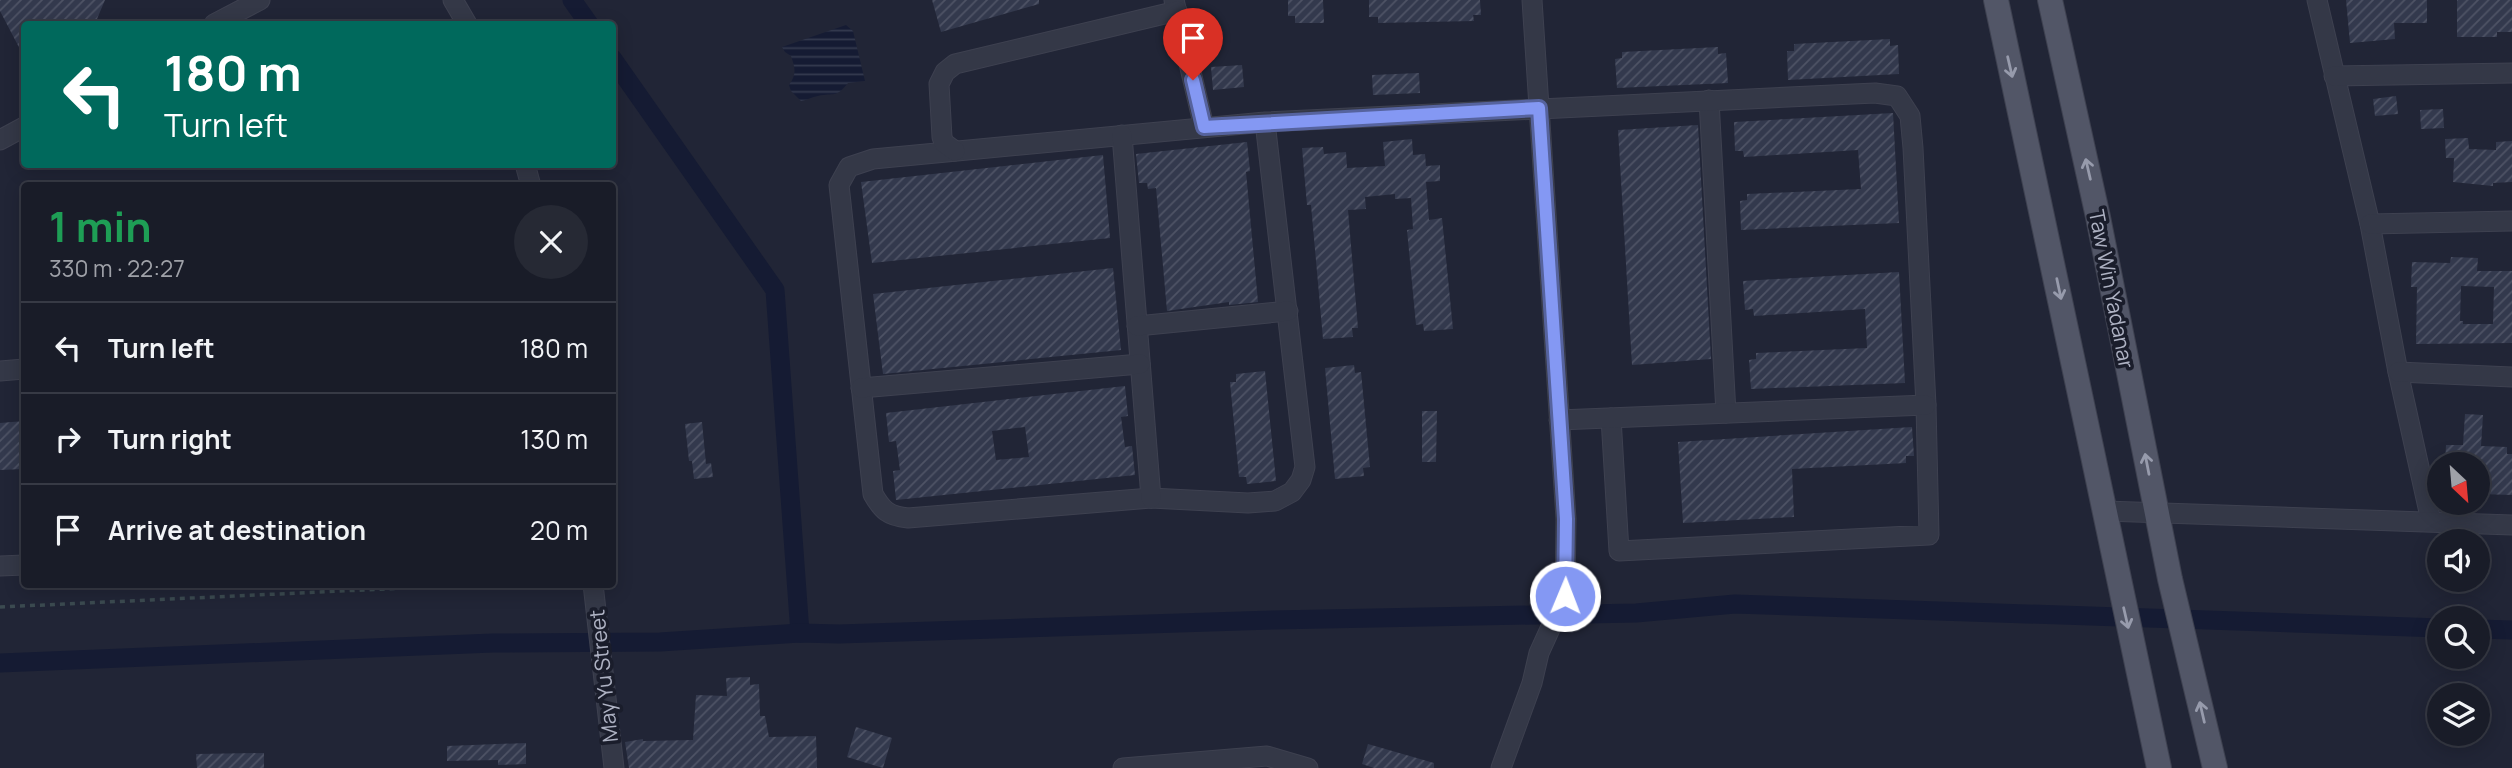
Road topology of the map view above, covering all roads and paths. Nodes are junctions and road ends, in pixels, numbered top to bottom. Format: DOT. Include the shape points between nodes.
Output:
graph roads {
  1 [pos="260,0"];
  2 [pos="453,0"];
  3 [pos="1532,0"];
  4 [pos="1996,0"];
  5 [pos="2050,0"];
  6 [pos="2317,0"];
  7 [pos="1176,5"];
  8 [pos="220,21"];
  9 [pos="465,21"];
  10 [pos="2512,73"];
  11 [pos="2334,76"];
  12 [pos="1709,100"];
  13 [pos="1539,108"];
  14 [pos="1265,122"];
  15 [pos="1204,127"];
  16 [pos="21,129"];
  17 [pos="1122,135"];
  18 [pos="0,140"];
  19 [pos="955,151"];
  20 [pos="2512,221"];
  21 [pos="2371,224"];
  22 [pos="1288,311"];
  23 [pos="1137,326"];
  24 [pos="1140,364"];
  25 [pos="21,369"];
  26 [pos="0,371"];
  27 [pos="2398,372"];
  28 [pos="2512,377"];
  29 [pos="862,388"];
  30 [pos="1926,405"];
  31 [pos="1726,413"];
  32 [pos="1611,418"];
  33 [pos="1559,420"];
  34 [pos="1152,498"];
  35 [pos="2105,511"];
  36 [pos="2157,512"];
  37 [pos="2431,521"];
  38 [pos="2512,525"];
  39 [pos="21,565"];
  40 [pos="0,566"];
  41 [pos="406,588"];
  42 [pos="593,588"];
  43 [pos="0,607"];
  44 [pos="614,768"];
  45 [pos="1123,768"];
  46 [pos="1308,768"];
  47 [pos="1501,768"];
  48 [pos="2159,768"];
  49 [pos="2215,768"];
  1 -- 8 [label="street"];
  2 -- 9 [label="street"];
  3 -- 13 [label="street"];
  4 -- 35 [label="main road, one-way"];
  36 -- 5 [label="main road, Taw Win Yadanar, one-way"];
  6 -- 11 [label="street"];
  7 -- 15 [label="street"];
  7 -- 19 [label="street" via="955,64 939,84 942,137"];
  10 -- 11 [label="street"];
  11 -- 21 [label="street"];
  12 -- 13 [label="street"];
  12 -- 30 [label="street" via="1897,96 1910,116"];
  12 -- 31 [label="street"];
  13 -- 14 [label="street"];
  13 -- 33 [label="street"];
  14 -- 15 [label="street"];
  14 -- 22 [label="street"];
  15 -- 17 [label="street"];
  16 -- 18 [label="street"];
  17 -- 19 [label="street"];
  17 -- 23 [label="street"];
  19 -- 29 [label="street" via="873,159 849,167 839,185"];
  20 -- 21 [label="street"];
  21 -- 27 [label="street"];
  22 -- 23 [label="street"];
  22 -- 34 [label="street" via="1305,467 1297,486 1275,501"];
  23 -- 24 [label="street"];
  24 -- 29 [label="street"];
  24 -- 34 [label="street"];
  25 -- 26 [label="street"];
  27 -- 28 [label="street"];
  27 -- 37 [label="street"];
  29 -- 34 [label="street" via="873,494 891,517"];
  30 -- 31 [label="street"];
  30 -- 32 [label="street" via="1929,535 1619,551"];
  31 -- 32 [label="street"];
  32 -- 33 [label="street"];
  33 -- 47 [label="street" via="1566,519 1565,596 1539,653"];
  35 -- 36 [label="street"];
  35 -- 48 [label="main road, one-way"];
  36 -- 37 [label="street"];
  49 -- 36 [label="main road, Taw Win Yadanar, one-way"];
  37 -- 38 [label="street"];
  39 -- 40 [label="street"];
  41 -- 43 [label="path"];
  42 -- 44 [label="street, May Yu Street"];
  45 -- 46 [label="street" via="1267,756"];
}
